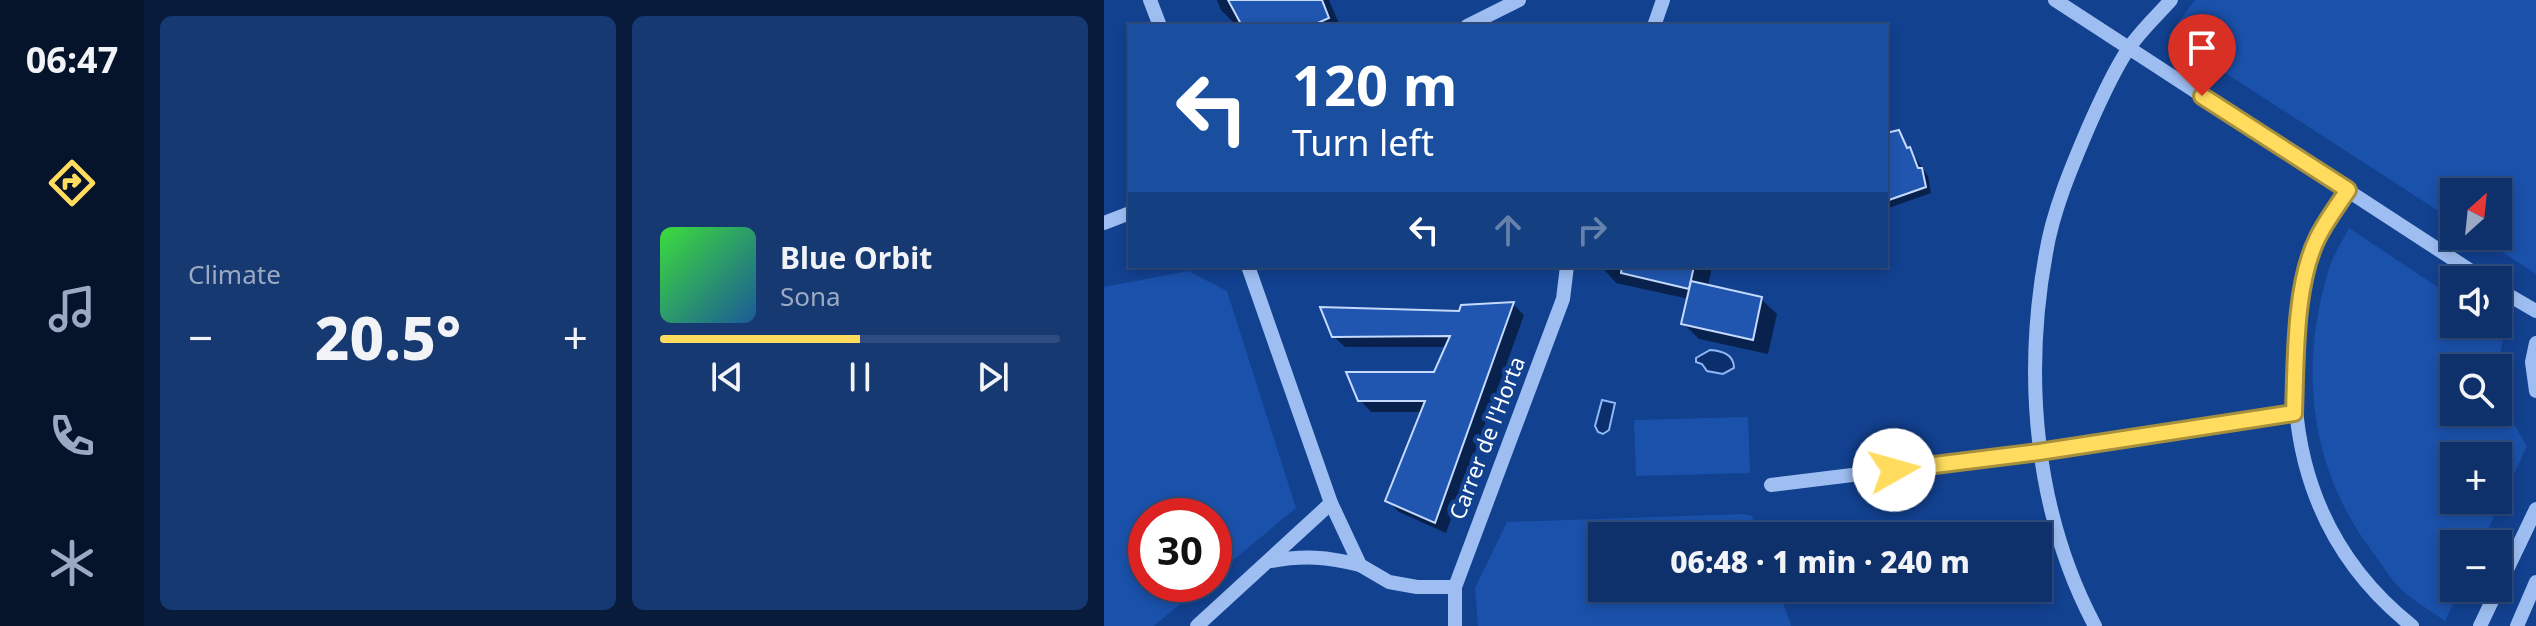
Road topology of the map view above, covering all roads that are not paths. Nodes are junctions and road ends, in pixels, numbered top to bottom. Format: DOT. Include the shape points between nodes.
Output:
graph roads {
  1 [pos="1150,0"];
  2 [pos="1519,0"];
  3 [pos="1663,0"];
  4 [pos="2055,0"];
  5 [pos="2171,0"];
  6 [pos="1159,24"];
  7 [pos="1471,24"];
  8 [pos="1655,24"];
  9 [pos="2128,48"];
  10 [pos="2348,190"];
  11 [pos="1128,214"];
  12 [pos="1104,223"];
  13 [pos="2464,266"];
  14 [pos="1249,268"];
  15 [pos="1567,268"];
  16 [pos="2512,297"];
  17 [pos="2536,311"];
  18 [pos="2536,343"];
  19 [pos="2536,391"];
  20 [pos="2294,413"];
  21 [pos="2039,452"];
  22 [pos="1771,485"];
  23 [pos="1331,503"];
  24 [pos="2536,509"];
  25 [pos="1270,561"];
  26 [pos="1360,565"];
  27 [pos="2536,582"];
  28 [pos="1455,587"];
  29 [pos="1197,626"];
  30 [pos="1455,626"];
  31 [pos="2095,626"];
  32 [pos="2412,626"];
  33 [pos="2480,626"];
  34 [pos="2517,626"];
  1 -- 6 [label="street"];
  2 -- 7 [label="street"];
  3 -- 8 [label="street"];
  4 -- 9 [label="street"];
  5 -- 9 [label="street"];
  9 -- 10 [label="street"];
  9 -- 21 [label="street" via="2073,163 2046,251 2036,339"];
  10 -- 13 [label="street"];
  10 -- 20 [label="street" via="2317,239 2307,267 2296,338"];
  11 -- 12 [label="street"];
  14 -- 23 [label="street"];
  15 -- 28 [label="street, Carrer de l'Horta" via="1563,299"];
  16 -- 17 [label="street"];
  18 -- 19 [label="street"];
  20 -- 21 [label="street"];
  20 -- 32 [label="street" via="2315,497 2339,548 2369,587"];
  21 -- 22 [label="street"];
  21 -- 31 [label="street" via="2054,523 2077,593"];
  23 -- 25 [label="street"];
  23 -- 26 [label="street"];
  24 -- 33 [label="street"];
  25 -- 26 [label="street" via="1325,556"];
  25 -- 29 [label="street"];
  26 -- 28 [label="street" via="1389,582"];
  27 -- 34 [label="street"];
  28 -- 30 [label="street, Carrer de l'Horta"];
}
